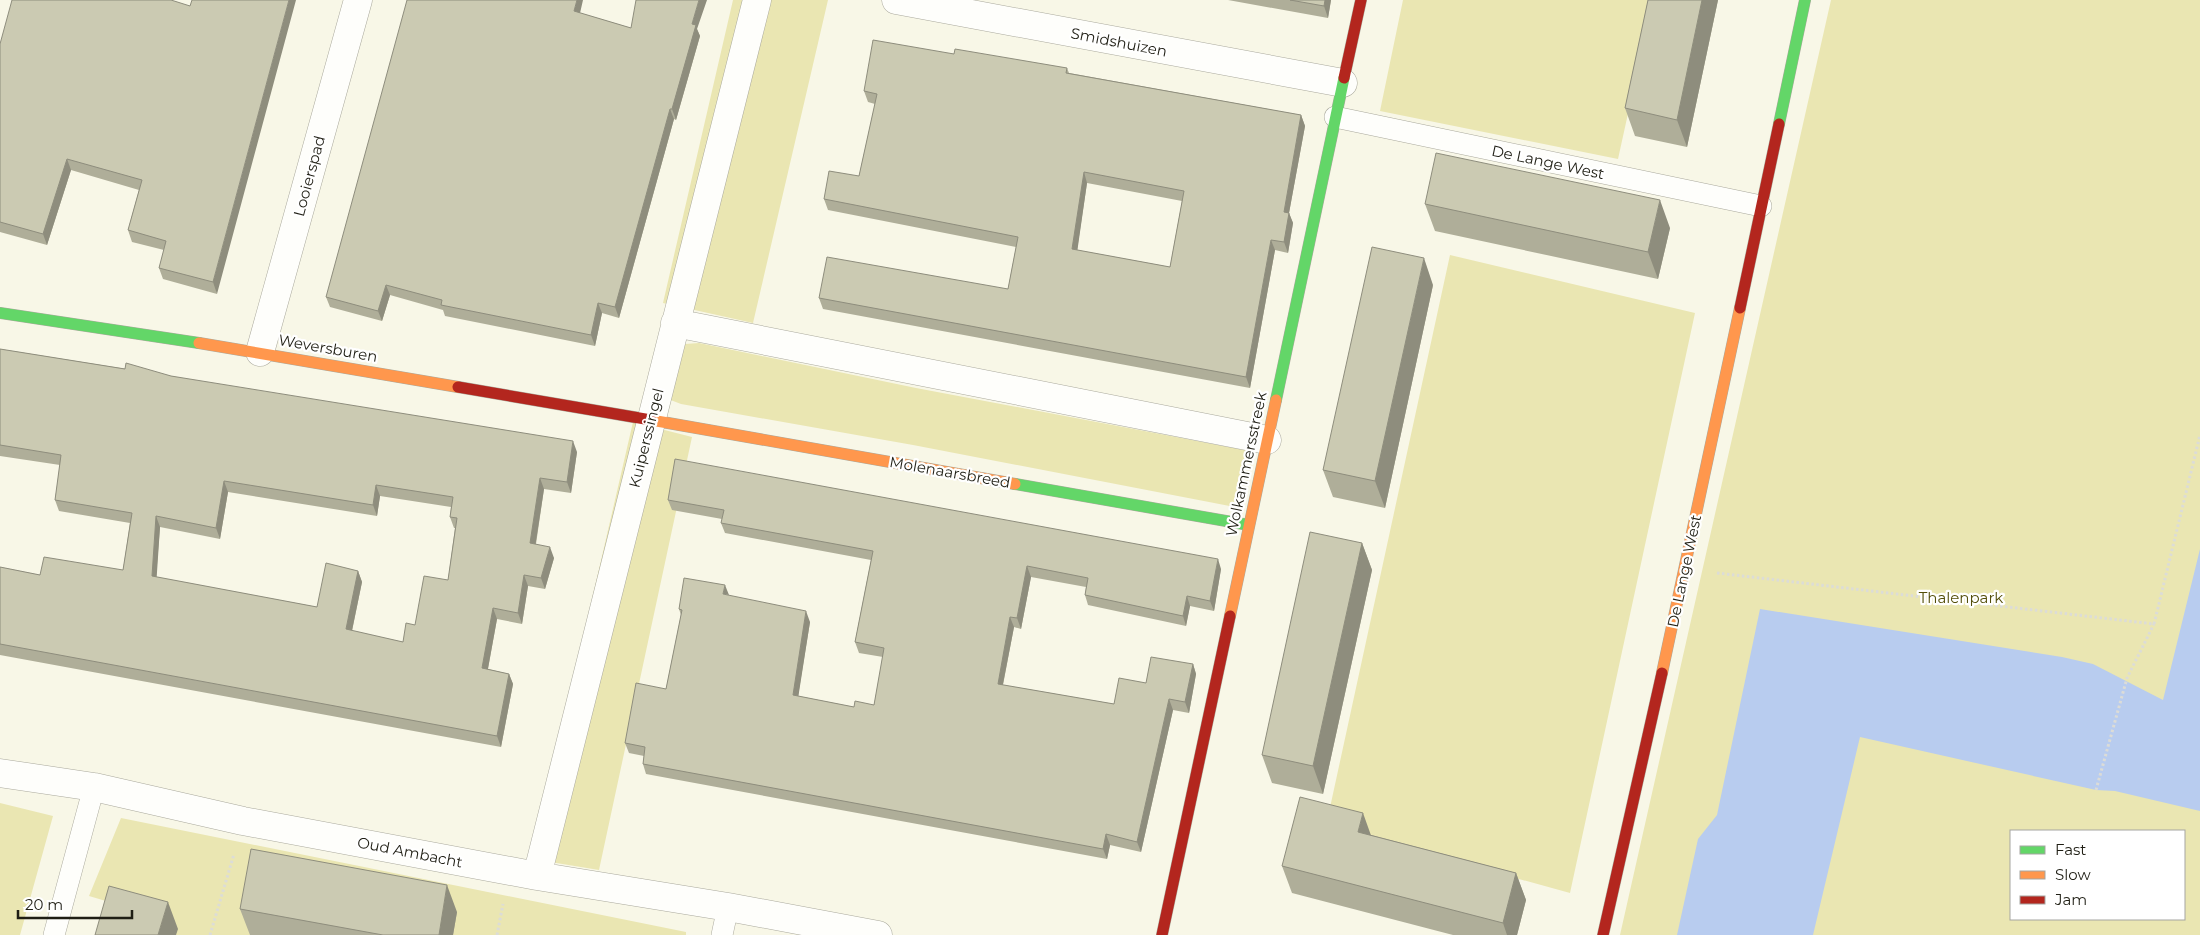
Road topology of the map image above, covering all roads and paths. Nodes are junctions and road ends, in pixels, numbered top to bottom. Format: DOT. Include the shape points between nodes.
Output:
graph roads {
  1 [pos="358,0"];
  2 [pos="757,0"];
  3 [pos="896,0"];
  4 [pos="1361,0"];
  5 [pos="1805,0"];
  6 [pos="1342,83"];
  7 [pos="1335,117"];
  8 [pos="1761,206"];
  9 [pos="0,313"];
  10 [pos="674,323"];
  11 [pos="260,352"];
  12 [pos="650,419"];
  13 [pos="2200,435"];
  14 [pos="1267,440"];
  15 [pos="1249,525"];
  16 [pos="1684,570"];
  17 [pos="2154,624"];
  18 [pos="0,772"];
  19 [pos="94,788"];
  20 [pos="2096,790"];
  21 [pos="243,821"];
  22 [pos="537,876"];
  23 [pos="728,907"];
  24 [pos="54,935"];
  25 [pos="210,935"];
  26 [pos="722,935"];
  27 [pos="878,935"];
  28 [pos="1162,935"];
  29 [pos="1603,935"];
  1 -- 11 [label="street, Looierspad"];
  2 -- 10 [label="street, Kuiperssingel"];
  3 -- 6 [label="street, Smidshuizen"];
  4 -- 6 [label="street, Wolkammersstreek"];
  5 -- 8 [label="street, De Lange West"];
  6 -- 7 [label="street, Wolkammersstreek"];
  7 -- 8 [label="lane, De Lange West"];
  7 -- 14 [label="street, Wolkammersstreek"];
  8 -- 16 [label="street, De Lange West"];
  9 -- 11 [label="street, Weversburen"];
  10 -- 12 [label="street, Kuiperssingel"];
  10 -- 14 [label="street"];
  11 -- 12 [label="street, Weversburen"];
  12 -- 15 [label="street, Molenaarsbreed"];
  12 -- 22 [label="street, Kuiperssingel"];
  13 -- 17 [label="path"];
  14 -- 15 [label="street, Wolkammersstreek"];
  15 -- 28 [label="street, Wolkammersstreek"];
  16 -- 17 [label="path"];
  16 -- 29 [label="street, De Lange West"];
  17 -- 20 [label="path" via="2127,678"];
  18 -- 19 [label="street, Oud Ambacht"];
  19 -- 21 [label="street, Oud Ambacht"];
  19 -- 24 [label="lane"];
  21 -- 22 [label="street, Oud Ambacht"];
  21 -- 25 [label="path"];
  22 -- 23 [label="street, Oud Ambacht"];
  23 -- 26 [label="lane"];
  23 -- 27 [label="street, Oud Ambacht"];
}
